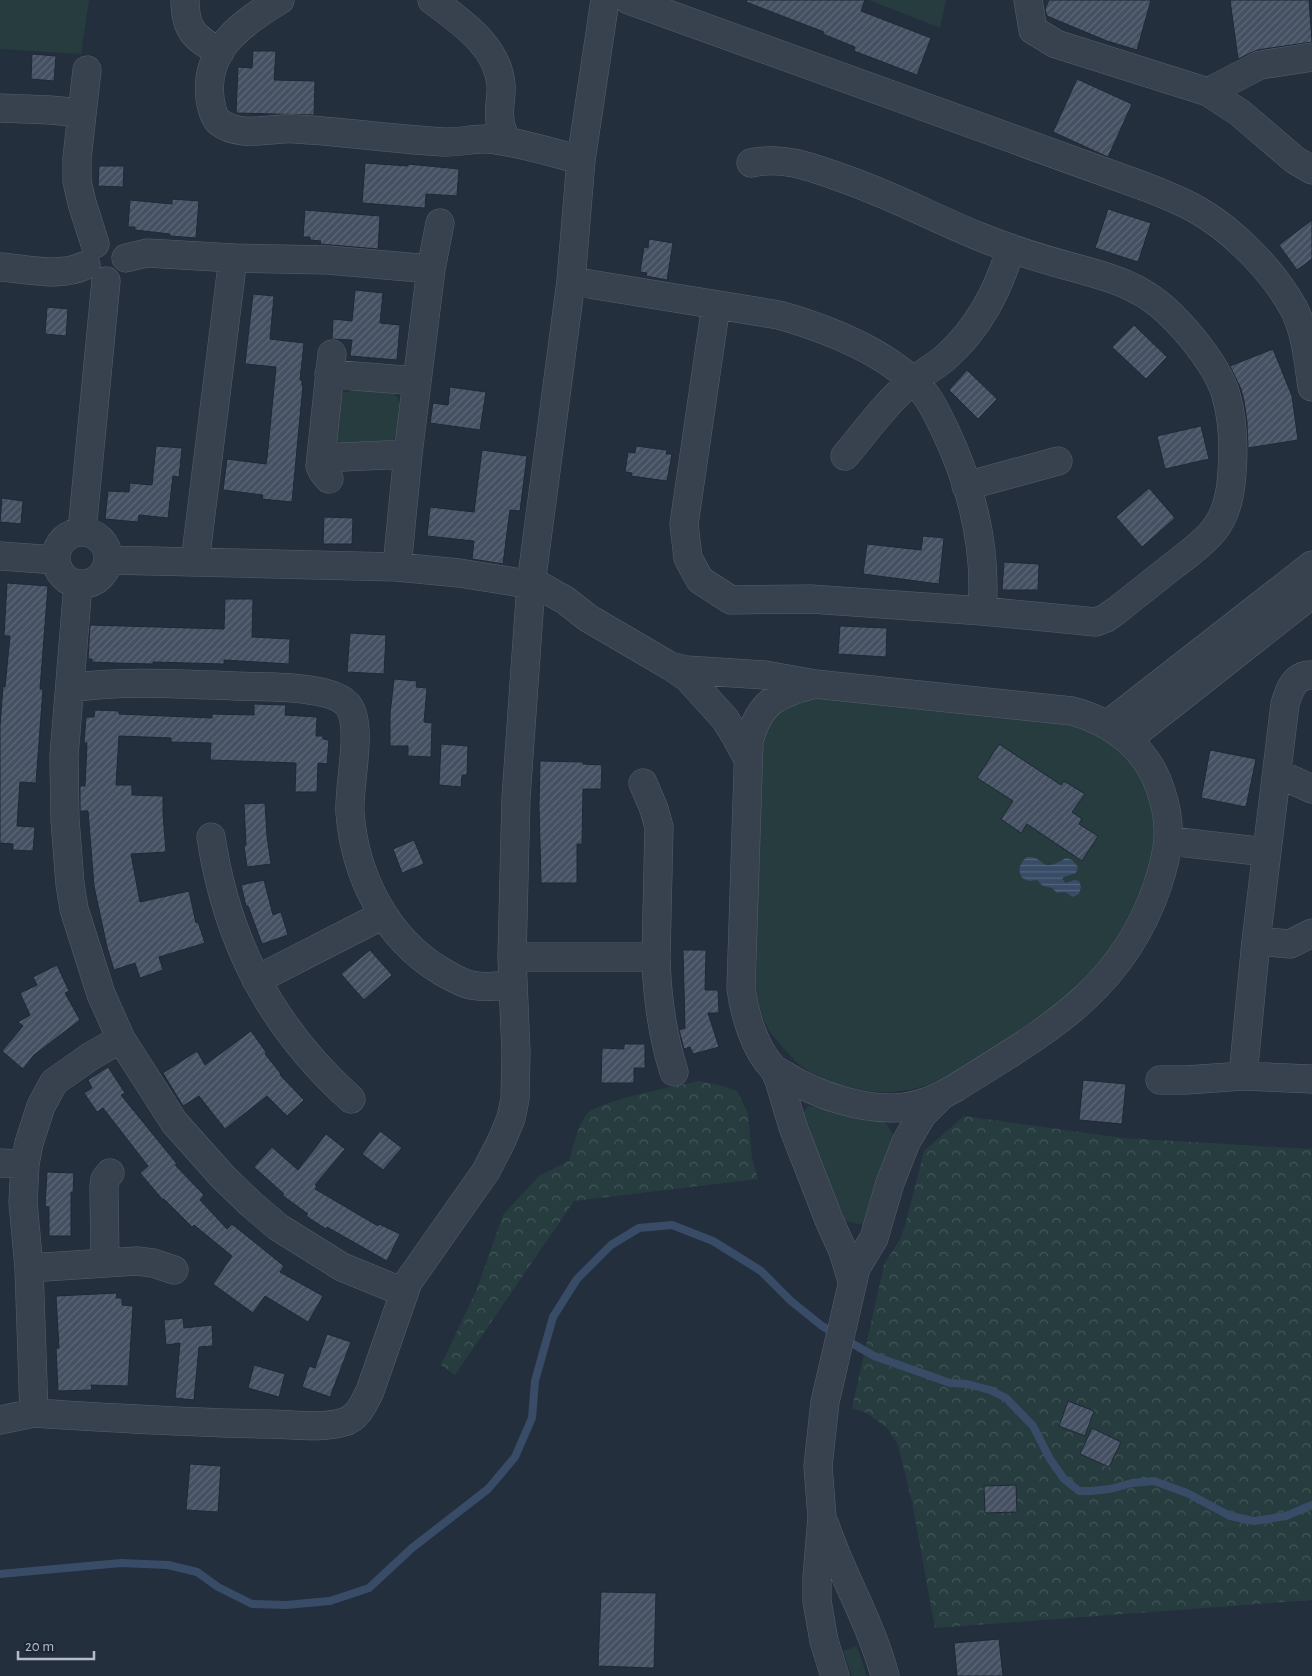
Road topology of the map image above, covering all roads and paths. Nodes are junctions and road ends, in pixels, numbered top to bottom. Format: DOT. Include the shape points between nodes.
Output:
graph roads {
  1 [pos="185,0"];
  2 [pos="280,0"];
  3 [pos="432,0"];
  4 [pos="605,0"];
  5 [pos="629,0"];
  6 [pos="1028,0"];
  7 [pos="220,52"];
  8 [pos="1312,57"];
  9 [pos="87,70"];
  10 [pos="1208,92"];
  11 [pos="0,108"];
  12 [pos="82,113"];
  13 [pos="508,142"];
  14 [pos="580,160"];
  15 [pos="750,163"];
  16 [pos="1312,170"];
  17 [pos="440,223"];
  18 [pos="1011,248"];
  19 [pos="233,258"];
  20 [pos="96,264"];
  21 [pos="0,266"];
  22 [pos="431,270"];
  23 [pos="571,282"];
  24 [pos="716,306"];
  25 [pos="1309,349"];
  26 [pos="417,381"];
  27 [pos="912,381"];
  28 [pos="1312,387"];
  29 [pos="408,454"];
  30 [pos="845,456"];
  31 [pos="1058,461"];
  32 [pos="966,486"];
  33 [pos="82,531"];
  34 [pos="0,556"];
  35 [pos="56,560"];
  36 [pos="108,560"];
  37 [pos="195,562"];
  38 [pos="1312,565"];
  39 [pos="397,568"];
  40 [pos="78,584"];
  41 [pos="532,584"];
  42 [pos="1312,594"];
  43 [pos="982,611"];
  44 [pos="670,666"];
  45 [pos="1312,674"];
  46 [pos="815,684"];
  47 [pos="70,688"];
  48 [pos="1118,732"];
  49 [pos="748,759"];
  50 [pos="1277,773"];
  51 [pos="643,783"];
  52 [pos="1312,789"];
  53 [pos="212,837"];
  54 [pos="1170,841"];
  55 [pos="1266,852"];
  56 [pos="383,915"];
  57 [pos="1312,933"];
  58 [pos="1256,940"];
  59 [pos="512,957"];
  60 [pos="656,957"];
  61 [pos="256,980"];
  62 [pos="513,984"];
  63 [pos="121,1039"];
  64 [pos="774,1069"];
  65 [pos="674,1072"];
  66 [pos="1243,1076"];
  67 [pos="1312,1078"];
  68 [pos="1160,1080"];
  69 [pos="941,1096"];
  70 [pos="351,1099"];
  71 [pos="12,1164"];
  72 [pos="110,1173"];
  73 [pos="105,1262"];
  74 [pos="29,1268"];
  75 [pos="174,1270"];
  76 [pos="852,1283"];
  77 [pos="404,1292"];
  78 [pos="34,1413"];
  79 [pos="0,1420"];
  80 [pos="822,1516"];
  81 [pos="834,1676"];
  82 [pos="886,1676"];
  1 -- 7 [label="street" via="192,32"];
  2 -- 7 [label="street" via="237,29"];
  3 -- 13 [label="street" via="483,42 496,63 501,84 500,120"];
  4 -- 14 [label="street"];
  5 -- 25 [label="street" via="1178,200 1200,211 1226,229 1266,269 1294,310"];
  6 -- 10 [label="street" via="1033,30 1056,44"];
  7 -- 13 [label="street" via="213,67 209,94 211,108 218,121 228,126 255,132 294,128 443,142 486,139"];
  8 -- 10 [label="street" via="1260,65"];
  9 -- 12 [label="street"];
  10 -- 16 [label="street"];
  11 -- 12 [label="street"];
  12 -- 20 [label="street" via="77,181"];
  13 -- 14 [label="street"];
  14 -- 23 [label="street"];
  15 -- 18 [label="street" via="780,160 813,168 877,190"];
  17 -- 22 [label="street"];
  18 -- 27 [label="street" via="994,294 973,328 947,357"];
  18 -- 43 [label="street" via="1124,283 1156,302 1173,317 1212,366 1226,393 1234,451 1230,494 1215,529 1193,551 1106,618 1084,622"];
  19 -- 20 [label="street" via="147,253 126,258 121,274 115,279"];
  19 -- 22 [label="street" via="337,261"];
  19 -- 37 [label="street"];
  20 -- 21 [label="street" via="56,272"];
  20 -- 33 [label="street"];
  22 -- 26 [label="street"];
  23 -- 24 [label="street"];
  23 -- 41 [label="street"];
  24 -- 27 [label="street" via="779,315 832,332 858,344"];
  24 -- 43 [label="street" via="684,524 688,558 700,580 731,600 811,599"];
  25 -- 28 [label="street"];
  26 -- 29 [label="street"];
  26 -- 29 [label="street" via="331,364 325,469"];
  27 -- 30 [label="street"];
  27 -- 32 [label="street" via="935,410"];
  29 -- 39 [label="street"];
  31 -- 32 [label="street"];
  32 -- 43 [label="street" via="981,546"];
  33 -- 35 [label="street" via="63,540 57,549"];
  33 -- 36 [label="street" via="96,535 105,544"];
  34 -- 35 [label="street"];
  35 -- 40 [label="street" via="66,578"];
  36 -- 37 [label="street"];
  36 -- 40 [label="street" via="106,570 98,579"];
  37 -- 39 [label="street"];
  38 -- 48 [label="street"];
  39 -- 41 [label="street"];
  40 -- 47 [label="street"];
  41 -- 44 [label="street" via="553,592 588,618"];
  41 -- 59 [label="street" via="516,790"];
  42 -- 48 [label="street"];
  44 -- 46 [label="street" via="713,673 764,675"];
  44 -- 49 [label="street" via="694,684 714,706"];
  45 -- 50 [label="street" via="1294,682 1288,692"];
  46 -- 48 [label="street" via="1072,711 1089,716"];
  46 -- 49 [label="street" via="790,690 766,706 753,728"];
  47 -- 56 [label="street" via="160,683 297,688 356,700 350,812 354,839 369,888"];
  47 -- 63 [label="street" via="64,765 70,884 74,909 99,986"];
  48 -- 54 [label="street" via="1148,762 1158,779 1168,812"];
  49 -- 64 [label="street" via="741,988 756,1039"];
  50 -- 52 [label="street"];
  50 -- 55 [label="street"];
  51 -- 60 [label="street" via="658,827"];
  53 -- 61 [label="street" via="228,913"];
  54 -- 55 [label="street"];
  54 -- 69 [label="street" via="1146,917 1132,943 1104,980 1045,1030"];
  55 -- 58 [label="street"];
  56 -- 61 [label="street"];
  56 -- 62 [label="street" via="416,952 452,977 470,985"];
  57 -- 58 [label="street" via="1290,944"];
  58 -- 66 [label="street"];
  59 -- 60 [label="street"];
  59 -- 62 [label="street"];
  60 -- 65 [label="street" via="663,1030"];
  61 -- 70 [label="street" via="272,1008 307,1055"];
  62 -- 77 [label="street" via="516,1053 515,1099 511,1118 486,1171"];
  63 -- 71 [label="street" via="54,1082 41,1106 29,1143"];
  63 -- 77 [label="street" via="174,1122 251,1204 278,1227 342,1267"];
  64 -- 69 [label="street" via="816,1092 872,1106 904,1107"];
  64 -- 76 [label="street" via="793,1127 844,1251"];
  66 -- 67 [label="street"];
  66 -- 68 [label="street"];
  69 -- 76 [label="street" via="922,1115 906,1142 874,1238 856,1268"];
  71 -- 74 [label="street" via="23,1202"];
  72 -- 73 [label="street" via="104,1187"];
  73 -- 74 [label="street"];
  73 -- 75 [label="street" via="145,1262"];
  74 -- 78 [label="street"];
  76 -- 80 [label="street" via="825,1402 818,1466"];
  77 -- 78 [label="street" via="370,1391 362,1407 345,1422 261,1424"];
  78 -- 79 [label="street"];
  80 -- 81 [label="street" via="817,1601"];
  80 -- 82 [label="street"];
}
